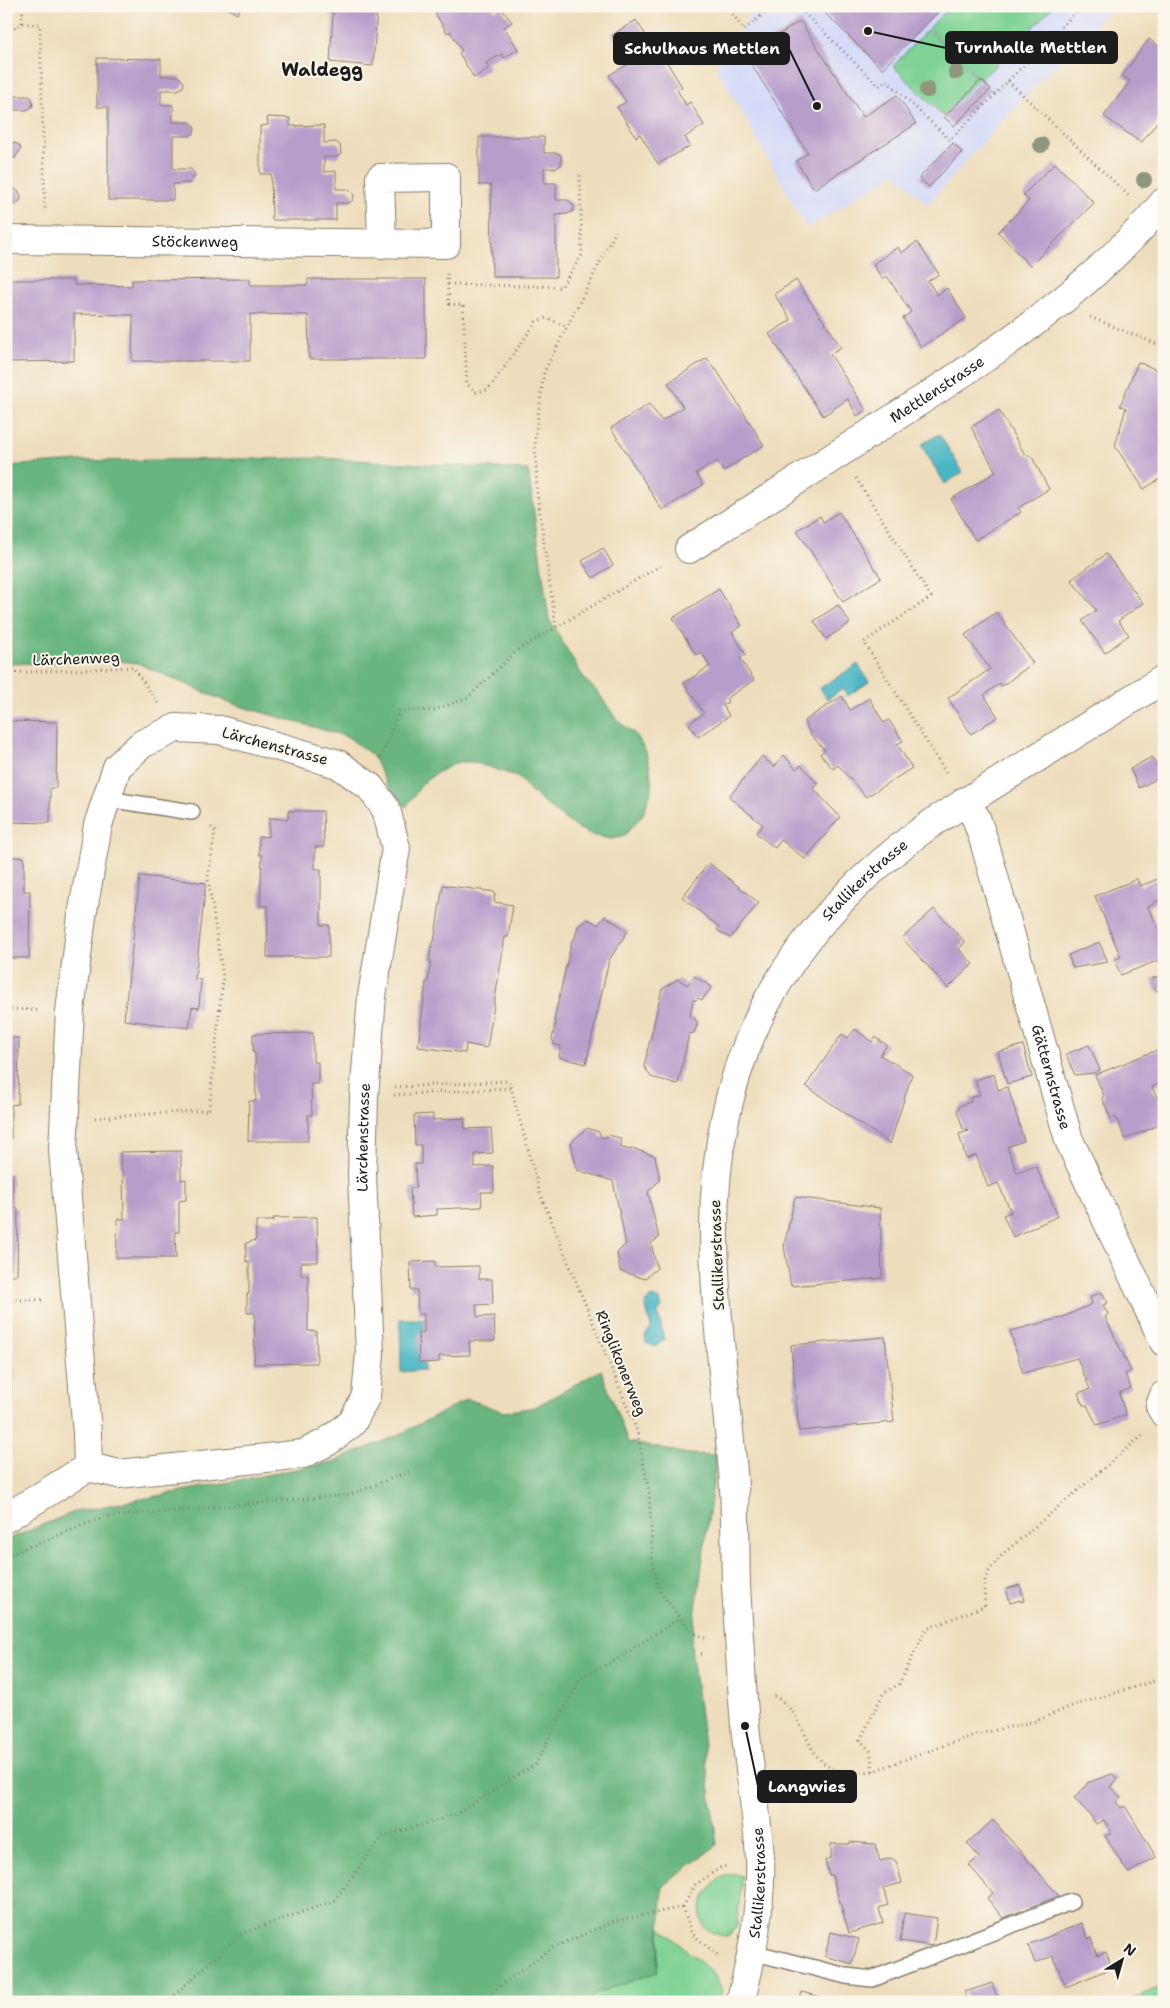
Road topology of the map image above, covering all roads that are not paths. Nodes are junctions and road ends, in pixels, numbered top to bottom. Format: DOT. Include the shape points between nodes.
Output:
graph roads {
  1 [pos="1158,209"];
  2 [pos="6,240"];
  3 [pos="382,244"];
  4 [pos="689,549"];
  5 [pos="1164,679"];
  6 [pos="107,799"];
  7 [pos="966,801"];
  8 [pos="192,812"];
  9 [pos="1164,1342"];
  10 [pos="1164,1395"];
  11 [pos="1155,1423"];
  12 [pos="88,1467"];
  13 [pos="6,1518"];
  14 [pos="1071,1902"];
  15 [pos="750,1960"];
  16 [pos="740,2002"];
  1 -- 4 [label="street, Mettlenstrasse" via="1108,262 1008,343"];
  2 -- 3 [label="street, Stöckenweg"];
  3 -- 3 [label="street, Stöckenweg" via="380,178 446,177 446,244"];
  5 -- 7 [label="street, Stallikerstrasse"];
  6 -- 8 [label="lane"];
  6 -- 12 [label="street, Lärchenstrasse" via="98,825 82,916 70,1011 63,1150"];
  6 -- 12 [label="street, Lärchenstrasse" via="117,768 142,744 176,728 220,730 338,764 370,787 386,809 396,848 372,996 364,1093 362,1175 370,1354 366,1396 352,1423 327,1442 303,1454 119,1474"];
  7 -- 9 [label="street, Gätternstrasse" via="983,838 1069,1140"];
  7 -- 15 [label="street, Stallikerstrasse" via="905,842 868,873 813,930 780,977 757,1023 735,1077 727,1112 715,1194 715,1270 733,1478 745,1726 760,1860"];
  10 -- 11 [label="street"];
  12 -- 13 [label="street"];
  14 -- 15 [label="lane" via="872,1979"];
  15 -- 16 [label="street, Stallikerstrasse"];
}
